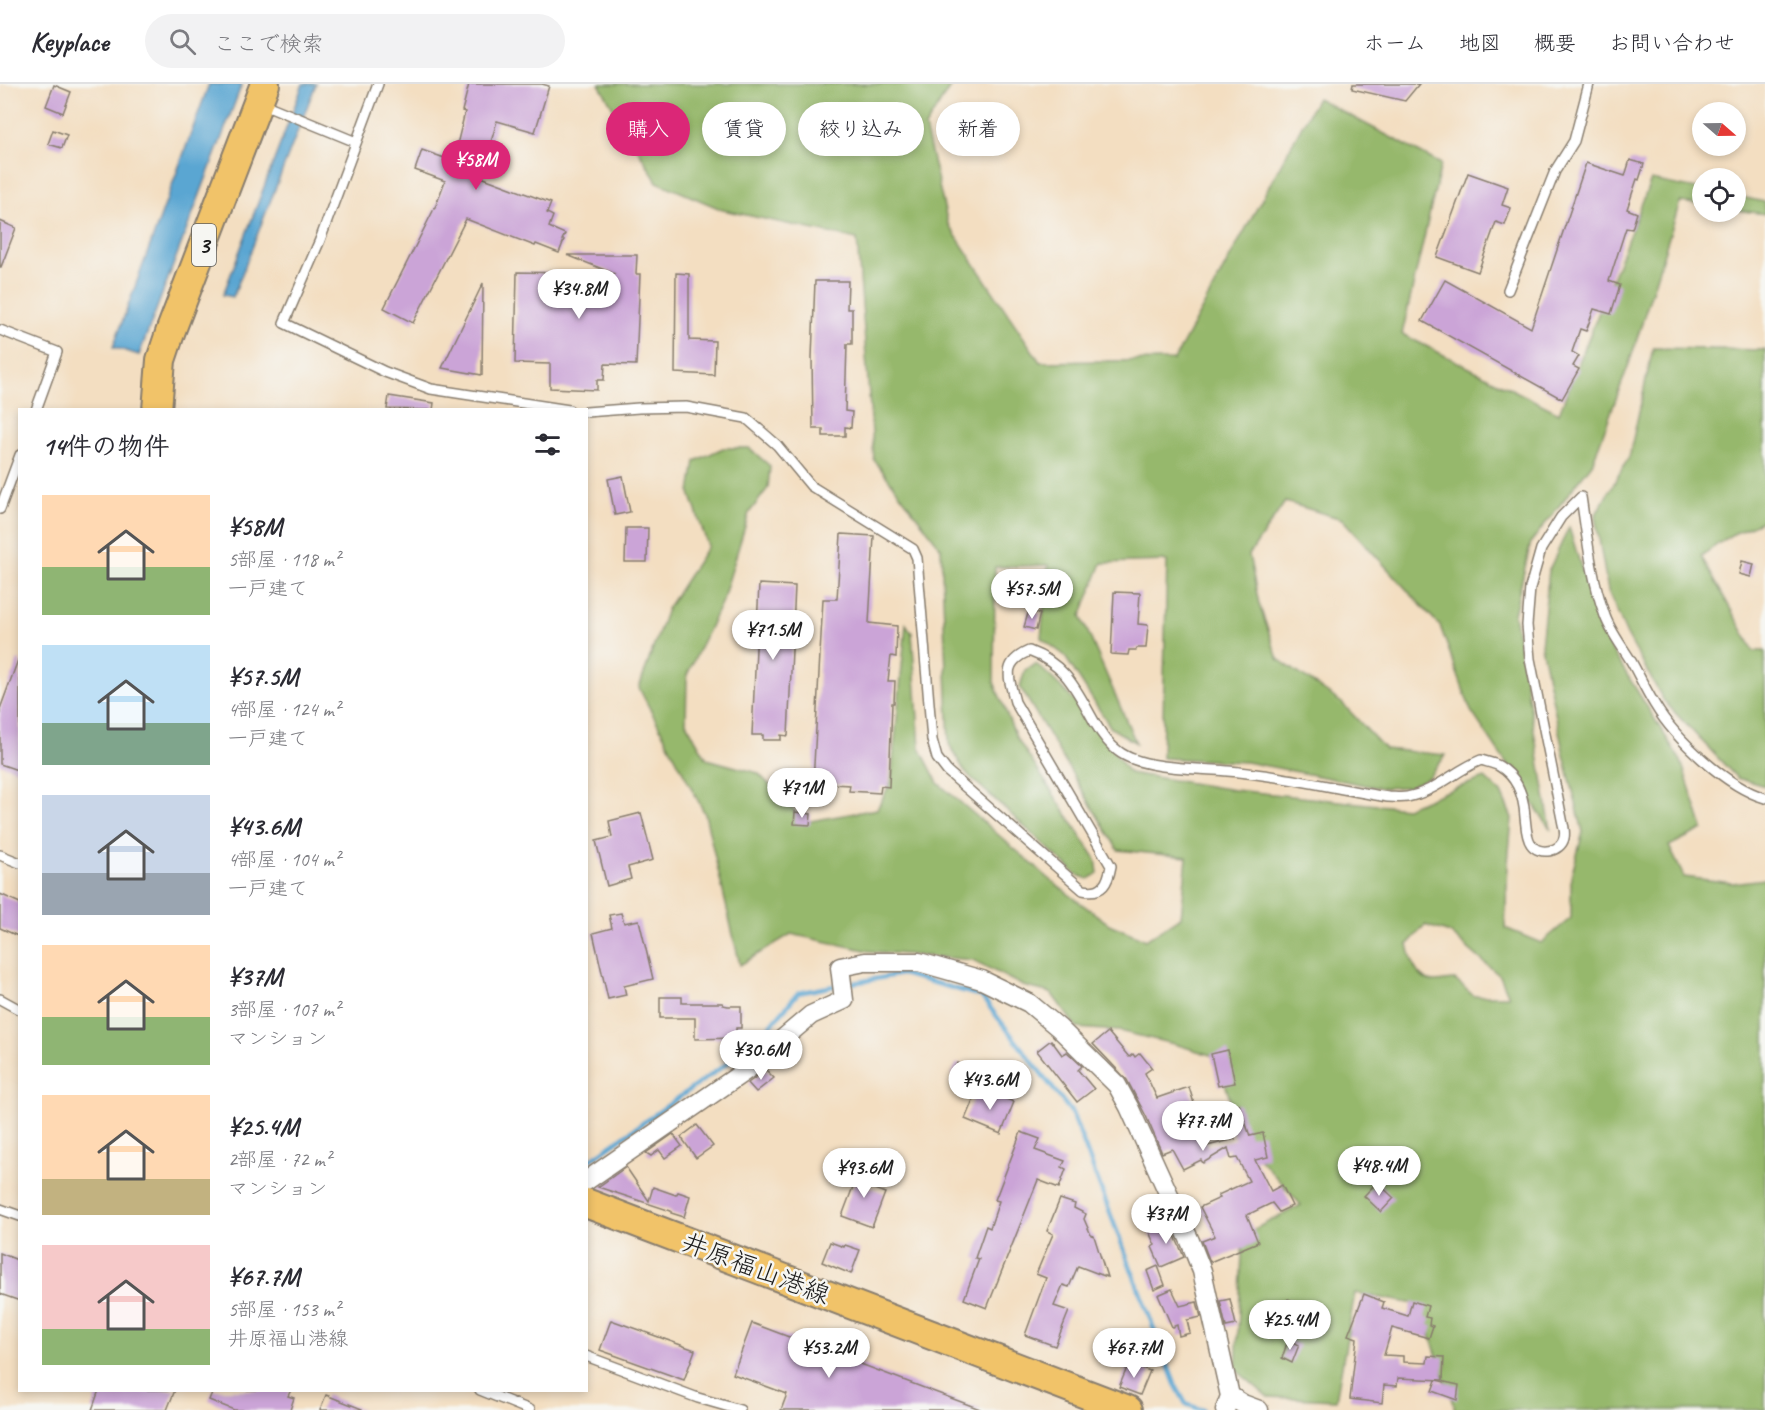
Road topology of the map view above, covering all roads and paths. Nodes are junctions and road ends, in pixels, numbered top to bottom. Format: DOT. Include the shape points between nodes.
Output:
graph roads {
  1 [pos="378,84"];
  2 [pos="1589,84"];
  3 [pos="270,94"];
  4 [pos="356,142"];
  5 [pos="1508,290"];
  6 [pos="0,330"];
  7 [pos="37,408"];
  8 [pos="157,408"];
  9 [pos="175,408"];
  10 [pos="556,408"];
  11 [pos="588,412"];
  12 [pos="18,460"];
  13 [pos="0,509"];
  14 [pos="1765,798"];
  15 [pos="0,855"];
  16 [pos="18,862"];
  17 [pos="0,999"];
  18 [pos="18,1009"];
  19 [pos="588,1180"];
  20 [pos="588,1204"];
  21 [pos="0,1209"];
  22 [pos="18,1215"];
  23 [pos="588,1221"];
  24 [pos="588,1357"];
  25 [pos="485,1392"];
  26 [pos="1227,1403"];
  27 [pos="530,1410"];
  28 [pos="740,1410"];
  29 [pos="1088,1410"];
  30 [pos="1128,1410"];
  31 [pos="1259,1410"];
  1 -- 4 [label="lane"];
  2 -- 5 [label="lane" via="1574,141 1555,171"];
  3 -- 4 [label="lane"];
  3 -- 8 [label="main road, 3" via="161,360"];
  3 -- 9 [label="main road, 3" via="179,366"];
  4 -- 10 [label="lane" via="284,323 385,372 431,389"];
  6 -- 7 [label="lane" via="57,352"];
  11 -- 14 [label="lane" via="686,407 746,418 777,444 810,486 913,549 937,758 1083,890 1102,888 1109,879 1111,866 1015,702 1009,676 1011,664 1016,656 1029,651 1044,657 1068,676 1103,736 1132,759 1388,797 1407,797 1428,790 1481,760 1499,766 1516,781 1524,800 1531,844 1538,851 1559,846 1564,838 1563,824 1530,659 1527,625 1530,588 1541,549 1561,516 1581,497 1593,576 1604,616 1656,707 1686,745 1737,785"];
  12 -- 13 [label="lane"];
  15 -- 16 [label="lane"];
  17 -- 18 [label="lane"];
  19 -- 26 [label="street" via="761,1059 812,1015 844,1000 840,967 865,962 919,962 982,980 1029,1003 1117,1085 1202,1271"];
  20 -- 30 [label="main road, 井原福山港線"];
  21 -- 22 [label="lane"];
  23 -- 29 [label="main road, 井原福山港線"];
  24 -- 28 [label="lane"];
  25 -- 27 [label="lane"];
  26 -- 31 [label="street"];
}
